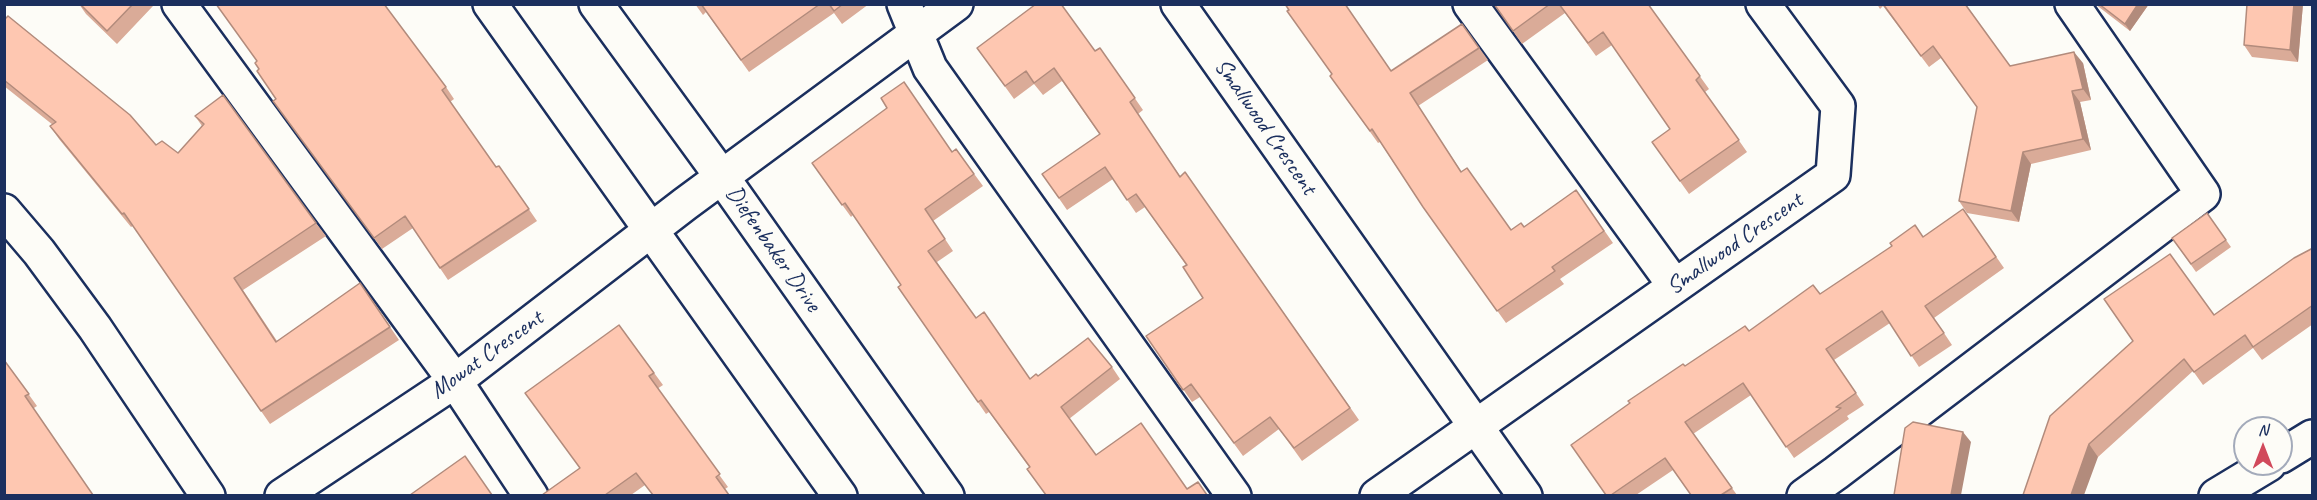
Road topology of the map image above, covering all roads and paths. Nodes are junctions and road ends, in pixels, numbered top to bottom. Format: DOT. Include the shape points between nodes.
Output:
graph roads {
  1 [pos="179,4"];
  2 [pos="490,4"];
  3 [pos="596,4"];
  4 [pos="956,4"];
  5 [pos="1178,4"];
  6 [pos="1470,4"];
  7 [pos="1763,4"];
  8 [pos="2072,4"];
  9 [pos="910,19"];
  10 [pos="722,177"];
  11 [pos="4,211"];
  12 [pos="652,230"];
  13 [pos="1675,286"];
  14 [pos="455,381"];
  15 [pos="1477,426"];
  16 [pos="2313,437"];
  17 [pos="2293,449"];
  18 [pos="2249,476"];
  19 [pos="1844,484"];
  20 [pos="208,495"];
  21 [pos="282,495"];
  22 [pos="531,495"];
  23 [pos="840,495"];
  24 [pos="947,495"];
  25 [pos="1234,495"];
  26 [pos="1377,495"];
  27 [pos="1526,495"];
  28 [pos="1804,495"];
  29 [pos="2217,495"];
  1 -- 14 [label="street"];
  2 -- 12 [label="street"];
  3 -- 10 [label="street, Diefenbaker Drive"];
  4 -- 9 [label="street"];
  5 -- 15 [label="street, Smallwood Crescent"];
  6 -- 13 [label="street"];
  7 -- 13 [label="street, Smallwood Crescent" via="1838,106 1833,175"];
  8 -- 19 [label="street" via="2203,194"];
  9 -- 10 [label="street"];
  9 -- 25 [label="street" via="930,68"];
  10 -- 12 [label="street, Mowat Crescent"];
  10 -- 24 [label="street, Diefenbaker Drive"];
  11 -- 20 [label="street" via="95,328"];
  12 -- 14 [label="street, Mowat Crescent"];
  12 -- 23 [label="street"];
  13 -- 15 [label="street, Smallwood Crescent"];
  14 -- 21 [label="street, Mowat Crescent"];
  14 -- 22 [label="street"];
  15 -- 26 [label="street, Smallwood Crescent"];
  15 -- 27 [label="street, Smallwood Crescent"];
  16 -- 17 [label="street"];
  18 -- 29 [label="street"];
  19 -- 28 [label="street"];
}
